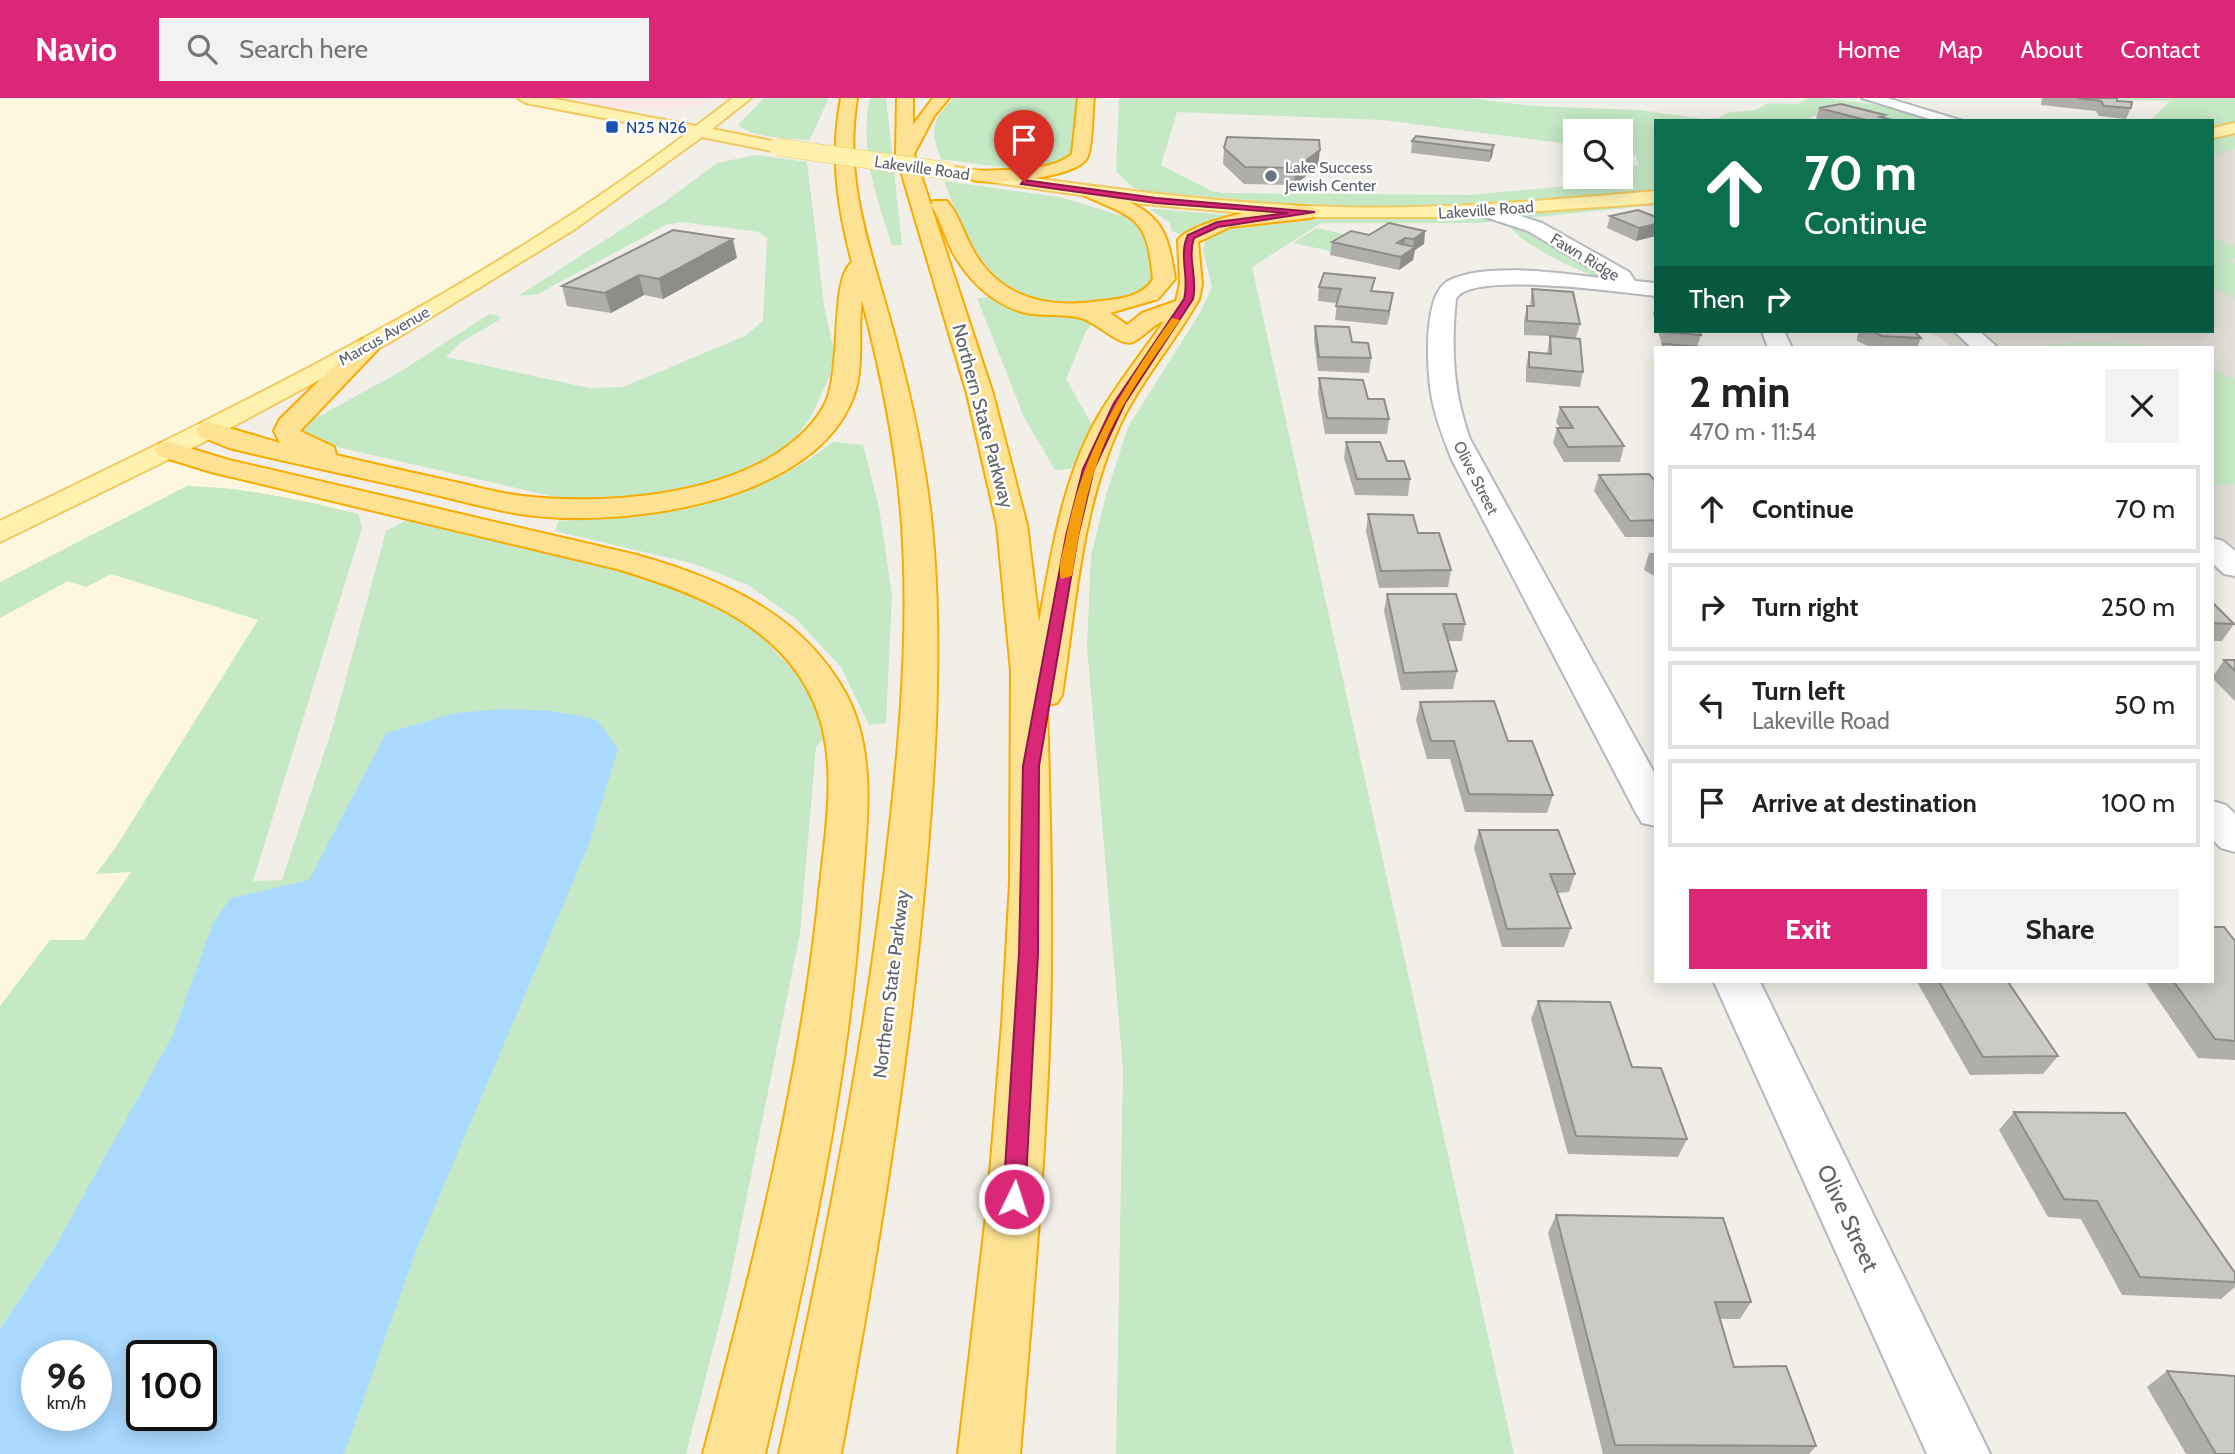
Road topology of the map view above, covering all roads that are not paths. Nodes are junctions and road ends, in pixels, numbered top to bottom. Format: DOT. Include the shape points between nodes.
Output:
graph roads {
  1 [pos="526,98"];
  2 [pos="743,98"];
  3 [pos="849,98"];
  4 [pos="905,98"];
  5 [pos="942,98"];
  6 [pos="1086,98"];
  7 [pos="1870,98"];
  8 [pos="710,105"];
  9 [pos="575,106"];
  10 [pos="674,110"];
  11 [pos="1948,119"];
  12 [pos="2235,128"];
  13 [pos="701,132"];
  14 [pos="2214,133"];
  15 [pos="777,147"];
  16 [pos="720,154"];
  17 [pos="905,154"];
  18 [pos="689,162"];
  19 [pos="1101,173"];
  20 [pos="911,176"];
  21 [pos="979,176"];
  22 [pos="642,177"];
  23 [pos="1091,192"];
  24 [pos="1654,197"];
  25 [pos="1134,198"];
  26 [pos="1486,211"];
  27 [pos="1311,212"];
  28 [pos="859,251"];
  29 [pos="1552,266"];
  30 [pos="1642,289"];
  31 [pos="1185,305"];
  32 [pos="1080,310"];
  33 [pos="1967,333"];
  34 [pos="370,344"];
  35 [pos="1984,346"];
  36 [pos="189,440"];
  37 [pos="359,466"];
  38 [pos="0,533"];
  39 [pos="2214,549"];
  40 [pos="2235,567"];
  41 [pos="1031,766"];
  42 [pos="1654,809"];
  43 [pos="2214,817"];
  44 [pos="2235,838"];
  45 [pos="1737,983"];
  46 [pos="734,1454"];
  47 [pos="810,1454"];
  48 [pos="989,1454"];
  49 [pos="1959,1454"];
  1 -- 9 [label="main road, Lakeville Road"];
  2 -- 8 [label="main road"];
  2 -- 13 [label="main road, Marcus Avenue"];
  3 -- 28 [label="highway, Northern State Parkway" via="842,135 844,186"];
  4 -- 17 [label="highway, Northern State Parkway"];
  5 -- 17 [label="highway"];
  6 -- 21 [label="highway" via="1079,159 1054,169"];
  7 -- 11 [label="street"];
  9 -- 10 [label="main road"];
  9 -- 13 [label="main road, Lakeville Road"];
  12 -- 14 [label="main road"];
  13 -- 15 [label="main road, Lakeville Road"];
  13 -- 22 [label="main road, Marcus Avenue"];
  15 -- 16 [label="main road"];
  15 -- 21 [label="main road, Lakeville Road, bridge"];
  17 -- 20 [label="highway, Northern State Parkway"];
  18 -- 22 [label="main road"];
  19 -- 25 [label="highway" via="1111,185"];
  20 -- 32 [label="highway" via="944,209 968,261 997,295 1026,305"];
  20 -- 41 [label="highway, Northern State Parkway" via="980,394 1012,526 1028,671"];
  21 -- 23 [label="main road, Lakeville Road"];
  22 -- 34 [label="main road, Marcus Avenue"];
  23 -- 25 [label="main road, Lakeville Road"];
  23 -- 32 [label="highway" via="1152,222 1159,238 1164,279 1154,292 1136,300"];
  24 -- 26 [label="main road, Lakeville Road"];
  25 -- 27 [label="main road, Lakeville Road"];
  26 -- 27 [label="main road, Lakeville Road"];
  26 -- 29 [label="street, Fawn Ridge" via="1502,230"];
  26 -- 30 [label="street, Fawn Ridge" via="1535,227"];
  27 -- 31 [label="highway" via="1217,225 1195,234 1187,244 1192,285"];
  28 -- 37 [label="highway" via="849,314 848,363 836,407 813,437 760,472 667,501 571,509 520,505"];
  28 -- 47 [label="highway, Northern State Parkway" via="901,414 913,491 919,551 918,705 900,923 881,1072"];
  29 -- 30 [label="street, Olive Street"];
  29 -- 42 [label="street, Olive Street" via="1452,288 1444,306 1442,401 1466,460"];
  31 -- 32 [label="highway" via="1150,318 1127,336 1107,320"];
  31 -- 41 [label="highway" via="1120,403 1088,469"];
  33 -- 35 [label="street"];
  34 -- 36 [label="main road, Marcus Avenue"];
  34 -- 37 [label="highway" via="299,413 287,431 297,443"];
  36 -- 37 [label="highway" via="239,442"];
  36 -- 38 [label="main road, Marcus Avenue"];
  36 -- 46 [label="highway" via="221,466 505,532 685,580 742,605 787,638 829,696 838,720 847,783 831,1003 804,1153"];
  39 -- 40 [label="street"];
  41 -- 48 [label="highway, Northern State Parkway" via="1026,1025"];
  43 -- 44 [label="street"];
  45 -- 49 [label="street, Olive Street"];
}
